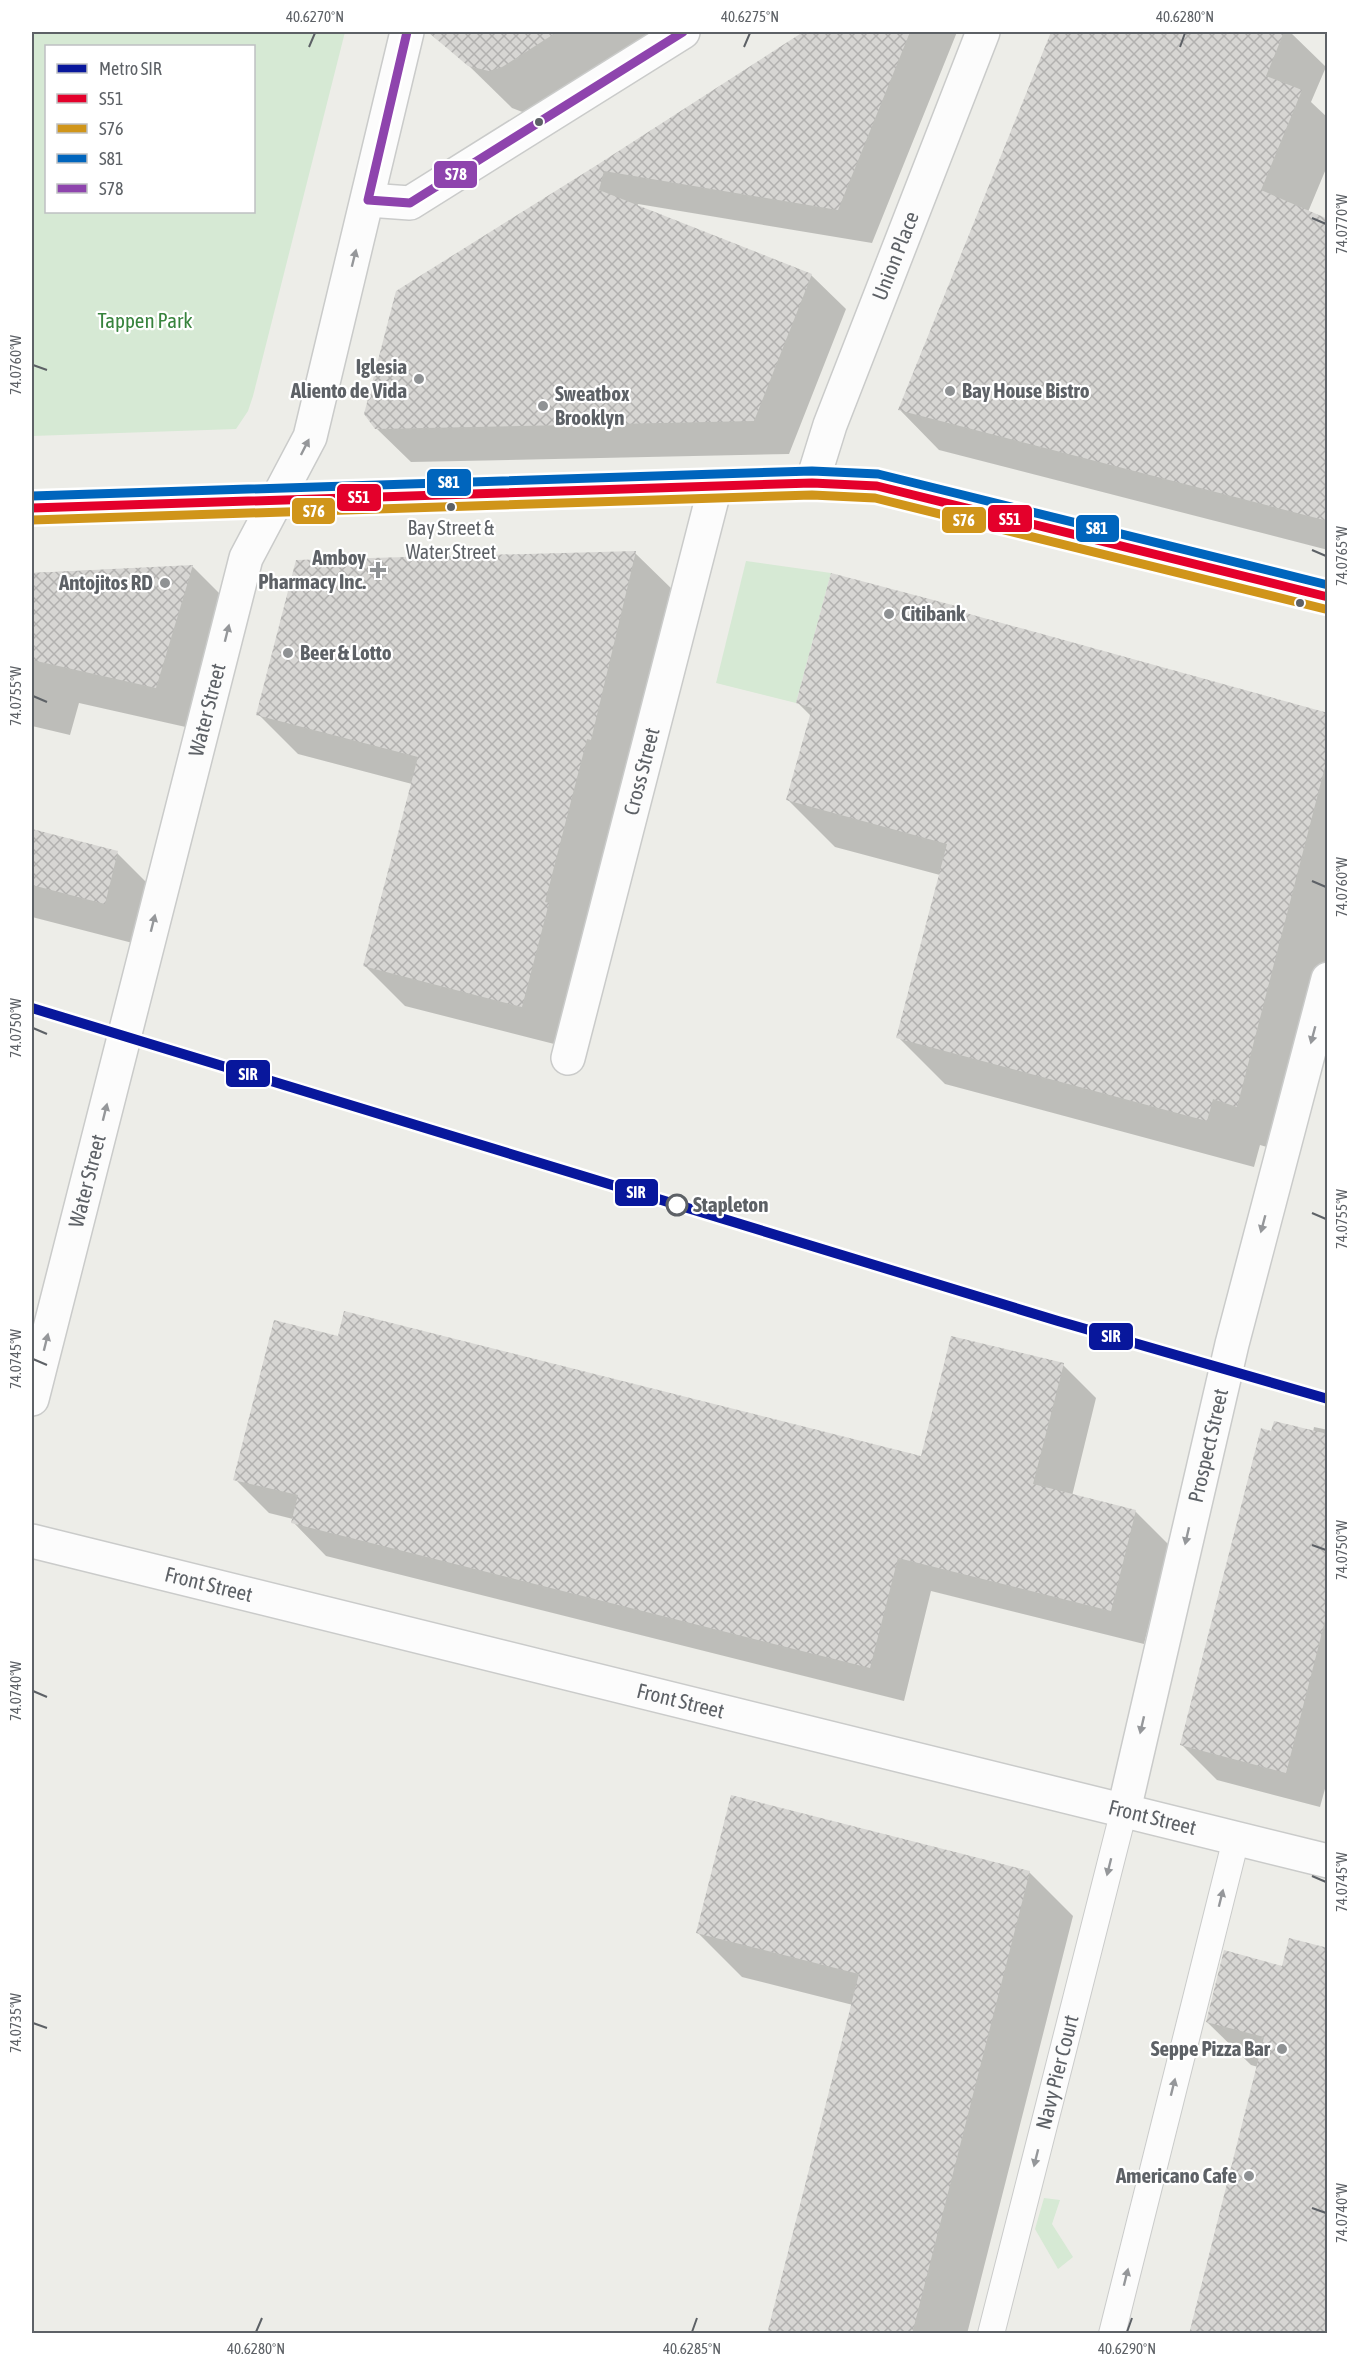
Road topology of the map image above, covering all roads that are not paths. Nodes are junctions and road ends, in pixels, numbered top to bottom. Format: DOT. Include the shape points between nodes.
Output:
graph roads {
  1 [pos="407,32"];
  2 [pos="683,32"];
  3 [pos="983,32"];
  4 [pos="368,200"];
  5 [pos="812,483"];
  6 [pos="715,487"];
  7 [pos="278,499"];
  8 [pos="32,508"];
  9 [pos="1328,597"];
  10 [pos="1328,979"];
  11 [pos="568,1058"];
  12 [pos="32,1399"];
  13 [pos="32,1541"];
  14 [pos="1124,1810"];
  15 [pos="1236,1839"];
  16 [pos="1328,1861"];
  17 [pos="991,2334"];
  18 [pos="1112,2334"];
  1 -- 4 [label="street, Water Street"];
  2 -- 4 [label="street" via="410,203"];
  3 -- 5 [label="street, Union Place" via="830,425"];
  7 -- 4 [label="street, Water Street, one-way" via="310,437"];
  5 -- 6 [label="street"];
  5 -- 9 [label="street" via="877,486"];
  6 -- 7 [label="street"];
  6 -- 11 [label="street, Cross Street"];
  7 -- 8 [label="street"];
  12 -- 7 [label="street, Water Street, one-way" via="246,558"];
  10 -- 14 [label="street, Prospect Street, one-way" via="1232,1344"];
  13 -- 14 [label="street, Front Street"];
  14 -- 15 [label="street, Front Street"];
  14 -- 17 [label="lane, Navy Pier Court, one-way"];
  15 -- 16 [label="street, Front Street"];
  18 -- 15 [label="lane, one-way"];
}
